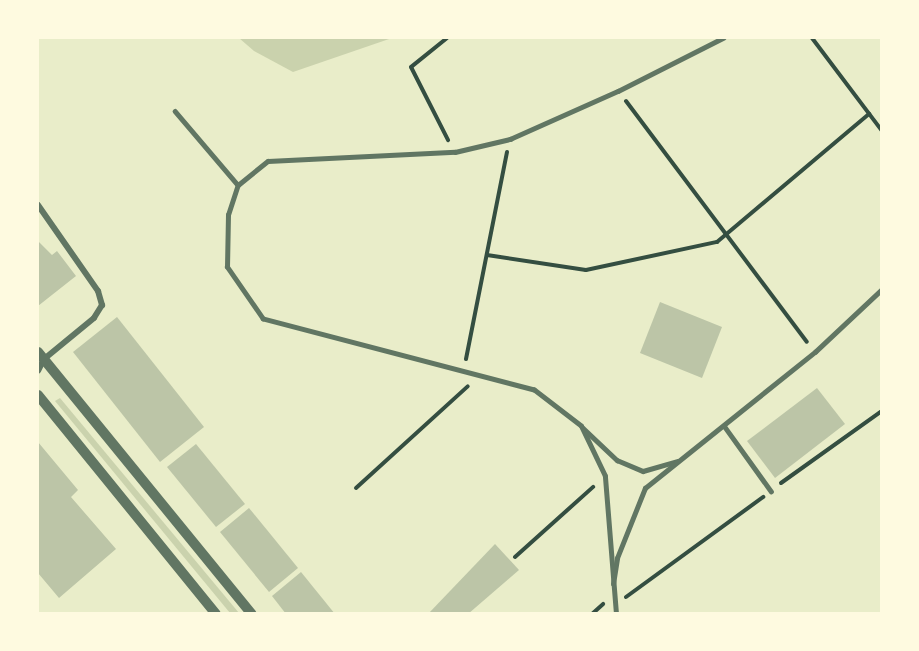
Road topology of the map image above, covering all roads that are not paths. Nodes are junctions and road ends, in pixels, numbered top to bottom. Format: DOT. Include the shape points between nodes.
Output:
graph roads {
  1 [pos="723,38"];
  2 [pos="175,111"];
  3 [pos="238,185"];
  4 [pos="38,205"];
  5 [pos="882,289"];
  6 [pos="41,356"];
  7 [pos="38,371"];
  8 [pos="38,395"];
  9 [pos="581,426"];
  10 [pos="725,428"];
  11 [pos="683,459"];
  12 [pos="771,491"];
  13 [pos="612,596"];
  14 [pos="216,614"];
  15 [pos="252,614"];
  16 [pos="616,614"];
  1 -- 3 [label="lane" via="510,139 455,152 268,161"];
  2 -- 3 [label="lane"];
  3 -- 9 [label="lane" via="228,215 227,267 263,319 534,390"];
  4 -- 6 [label="street" via="98,291 102,305 94,318"];
  5 -- 10 [label="lane"];
  6 -- 7 [label="street"];
  6 -- 15 [label="street"];
  8 -- 14 [label="street"];
  9 -- 11 [label="lane" via="617,460 643,471"];
  9 -- 13 [label="lane" via="605,476"];
  10 -- 11 [label="lane"];
  10 -- 12 [label="lane"];
  11 -- 13 [label="lane" via="645,488 617,558"];
  13 -- 16 [label="lane"];
}
